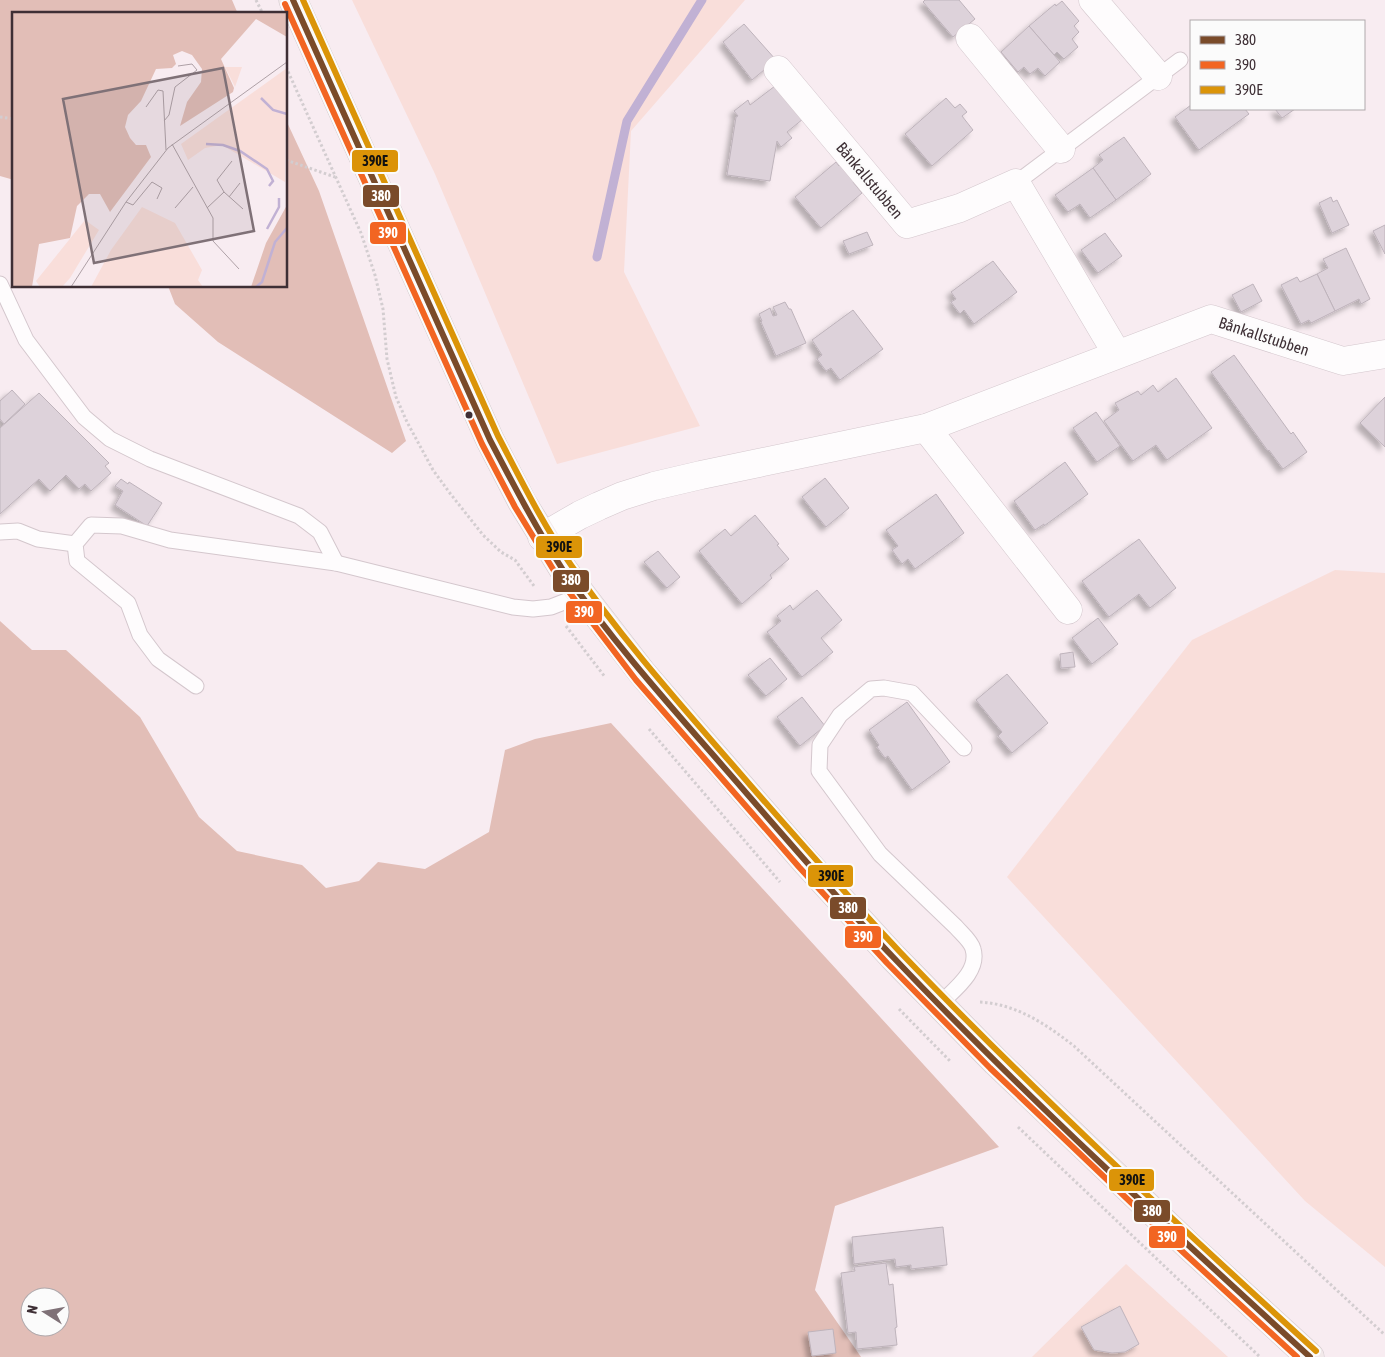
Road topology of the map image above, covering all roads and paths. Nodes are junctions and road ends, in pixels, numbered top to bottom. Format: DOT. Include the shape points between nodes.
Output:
graph roads {
  1 [pos="256,0"];
  2 [pos="292,0"];
  3 [pos="1093,0"];
  4 [pos="261,12"];
  5 [pos="970,38"];
  6 [pos="1180,60"];
  7 [pos="778,70"];
  8 [pos="1158,76"];
  9 [pos="1061,149"];
  10 [pos="288,161"];
  11 [pos="336,177"];
  12 [pos="1016,183"];
  13 [pos="0,284"];
  14 [pos="1117,354"];
  15 [pos="1385,354"];
  16 [pos="926,428"];
  17 [pos="0,532"];
  18 [pos="542,537"];
  19 [pos="75,544"];
  20 [pos="336,563"];
  21 [pos="582,596"];
  22 [pos="1068,610"];
  23 [pos="196,686"];
  24 [pos="964,748"];
  25 [pos="980,1002"];
  26 [pos="939,1005"];
  27 [pos="1385,1335"];
  28 [pos="1310,1357"];
  1 -- 4 [label="path"];
  2 -- 18 [label="highway" via="490,440"];
  3 -- 8 [label="street"];
  5 -- 9 [label="street"];
  6 -- 8 [label="lane, Bånkallstubben"];
  7 -- 12 [label="street, Bånkallstubben" via="908,224 960,208"];
  8 -- 9 [label="lane, Bånkallstubben"];
  9 -- 12 [label="lane, Bånkallstubben"];
  10 -- 11 [label="path"];
  12 -- 14 [label="street"];
  13 -- 20 [label="lane" via="26,340 84,417 110,439 150,459 299,516 320,532"];
  14 -- 15 [label="street, Bånkallstubben" via="1211,319 1343,361"];
  14 -- 16 [label="street, Bånkallstubben"];
  16 -- 18 [label="street, Bånkallstubben" via="654,486 599,506"];
  16 -- 22 [label="street"];
  17 -- 19 [label="lane" via="18,531 38,539"];
  18 -- 21 [label="highway"];
  19 -- 20 [label="lane" via="91,525 122,526 170,540"];
  19 -- 23 [label="lane" via="77,561 128,603 140,635 158,659"];
  20 -- 21 [label="lane" via="513,607 551,608"];
  21 -- 26 [label="highway" via="643,674 761,812"];
  24 -- 26 [label="lane" via="912,693 884,688 871,689 840,716 820,745 818,757 819,771 880,854 956,927 973,949 970,972"];
  25 -- 27 [label="path" via="997,1003 1034,1018 1074,1046"];
  26 -- 28 [label="highway" via="1068,1131"];
}
